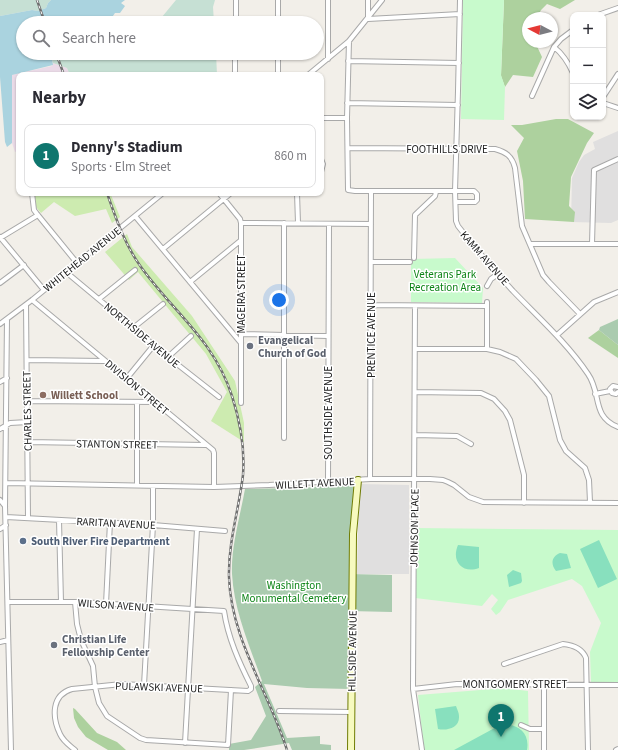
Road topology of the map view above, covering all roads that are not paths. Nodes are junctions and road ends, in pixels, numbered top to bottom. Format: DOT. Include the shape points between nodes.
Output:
graph roads {
  1 [pos="236,0"];
  2 [pos="278,0"];
  3 [pos="328,0"];
  4 [pos="368,0"];
  5 [pos="382,0"];
  6 [pos="460,0"];
  7 [pos="618,8"];
  8 [pos="606,12"];
  9 [pos="460,14"];
  10 [pos="236,16"];
  11 [pos="278,16"];
  12 [pos="368,19"];
  13 [pos="570,32"];
  14 [pos="349,41"];
  15 [pos="558,42"];
  16 [pos="554,48"];
  17 [pos="555,48"];
  18 [pos="328,59"];
  19 [pos="235,60"];
  20 [pos="278,60"];
  21 [pos="348,60"];
  22 [pos="459,62"];
  23 [pos="570,67"];
  24 [pos="235,72"];
  25 [pos="278,72"];
  26 [pos="312,72"];
  27 [pos="618,74"];
  28 [pos="606,92"];
  29 [pos="532,96"];
  30 [pos="347,103"];
  31 [pos="606,104"];
  32 [pos="458,105"];
  33 [pos="618,108"];
  34 [pos="324,118"];
  35 [pos="347,118"];
  36 [pos="348,148"];
  37 [pos="456,149"];
  38 [pos="618,159"];
  39 [pos="371,191"];
  40 [pos="455,191"];
  41 [pos="436,192"];
  42 [pos="32,196"];
  43 [pos="159,196"];
  44 [pos="222,196"];
  45 [pos="228,196"];
  46 [pos="297,196"];
  47 [pos="224,199"];
  48 [pos="456,202"];
  49 [pos="38,215"];
  50 [pos="135,216"];
  51 [pos="241,223"];
  52 [pos="284,223"];
  53 [pos="298,224"];
  54 [pos="329,224"];
  55 [pos="371,224"];
  56 [pos="0,237"];
  57 [pos="240,241"];
  58 [pos="530,244"];
  59 [pos="592,244"];
  60 [pos="618,244"];
  61 [pos="163,249"];
  62 [pos="414,258"];
  63 [pos="371,262"];
  64 [pos="410,262"];
  65 [pos="78,263"];
  66 [pos="24,265"];
  67 [pos="135,270"];
  68 [pos="66,272"];
  69 [pos="498,274"];
  70 [pos="190,282"];
  71 [pos="0,283"];
  72 [pos="487,286"];
  73 [pos="44,290"];
  74 [pos="618,292"];
  75 [pos="99,299"];
  76 [pos="32,300"];
  77 [pos="163,304"];
  78 [pos="26,305"];
  79 [pos="371,305"];
  80 [pos="415,306"];
  81 [pos="580,314"];
  82 [pos="7,319"];
  83 [pos="0,324"];
  84 [pos="133,328"];
  85 [pos="241,334"];
  86 [pos="557,335"];
  87 [pos="191,336"];
  88 [pos="284,336"];
  89 [pos="328,336"];
  90 [pos="241,343"];
  91 [pos="154,345"];
  92 [pos="415,349"];
  93 [pos="487,349"];
  94 [pos="168,357"];
  95 [pos="27,360"];
  96 [pos="105,361"];
  97 [pos="7,378"];
  98 [pos="127,378"];
  99 [pos="0,382"];
  100 [pos="618,387"];
  101 [pos="610,391"];
  102 [pos="415,392"];
  103 [pos="618,392"];
  104 [pos="595,394"];
  105 [pos="219,398"];
  106 [pos="27,401"];
  107 [pos="155,402"];
  108 [pos="137,403"];
  109 [pos="241,403"];
  110 [pos="28,422"];
  111 [pos="6,425"];
  112 [pos="618,427"];
  113 [pos="0,429"];
  114 [pos="415,435"];
  115 [pos="284,438"];
  116 [pos="28,442"];
  117 [pos="137,444"];
  118 [pos="471,444"];
  119 [pos="205,445"];
  120 [pos="370,479"];
  121 [pos="414,479"];
  122 [pos="358,480"];
  123 [pos="328,482"];
  124 [pos="6,483"];
  125 [pos="28,483"];
  126 [pos="137,485"];
  127 [pos="153,486"];
  128 [pos="214,487"];
  129 [pos="0,500"];
  130 [pos="590,502"];
  131 [pos="524,503"];
  132 [pos="618,503"];
  133 [pos="5,506"];
  134 [pos="6,517"];
  135 [pos="28,518"];
  136 [pos="59,520"];
  137 [pos="110,522"];
  138 [pos="6,525"];
  139 [pos="153,525"];
  140 [pos="0,529"];
  141 [pos="197,529"];
  142 [pos="225,531"];
  143 [pos="8,602"];
  144 [pos="61,602"];
  145 [pos="75,602"];
  146 [pos="106,604"];
  147 [pos="149,607"];
  148 [pos="192,610"];
  149 [pos="8,640"];
  150 [pos="0,642"];
  151 [pos="504,664"];
  152 [pos="544,684"];
  153 [pos="618,684"];
  154 [pos="144,685"];
  155 [pos="587,685"];
  156 [pos="95,687"];
  157 [pos="188,687"];
  158 [pos="413,688"];
  159 [pos="251,689"];
  160 [pos="231,690"];
  161 [pos="279,711"];
  162 [pos="351,712"];
  163 [pos="521,725"];
  164 [pos="544,729"];
  165 [pos="184,743"];
  166 [pos="11,750"];
  167 [pos="75,750"];
  168 [pos="351,750"];
  169 [pos="422,750"];
  170 [pos="544,750"];
  171 [pos="588,750"];
  1 -- 10 [label="street"];
  2 -- 11 [label="street"];
  3 -- 18 [label="street"];
  4 -- 12 [label="street"];
  5 -- 12 [label="street"];
  6 -- 9 [label="street, KAMM AVENUE"];
  7 -- 8 [label="street"];
  9 -- 12 [label="street"];
  9 -- 22 [label="street, KAMM AVENUE"];
  12 -- 14 [label="street"];
  13 -- 15 [label="street"];
  14 -- 18 [label="street"];
  14 -- 21 [label="street"];
  16 -- 29 [label="street"];
  17 -- 23 [label="street"];
  18 -- 26 [label="street"];
  19 -- 24 [label="street"];
  20 -- 25 [label="street"];
  21 -- 22 [label="street"];
  21 -- 30 [label="street"];
  22 -- 32 [label="street, KAMM AVENUE"];
  27 -- 28 [label="street"];
  30 -- 32 [label="street"];
  30 -- 35 [label="street"];
  31 -- 33 [label="street"];
  32 -- 37 [label="street, KAMM AVENUE"];
  34 -- 35 [label="street"];
  35 -- 36 [label="street"];
  36 -- 37 [label="street, FOOTHILLS DRIVE"];
  36 -- 39 [label="street" via="348,190"];
  37 -- 40 [label="street, KAMM AVENUE"];
  37 -- 58 [label="street, FOOTHILLS DRIVE" via="495,149 508,155 513,161 522,226"];
  38 -- 59 [label="street" via="594,170"];
  39 -- 41 [label="street"];
  39 -- 55 [label="street, PRENTICE AVENUE"];
  40 -- 41 [label="street"];
  40 -- 48 [label="street, KAMM AVENUE"];
  40 -- 48 [label="street" via="474,191 478,197 474,202"];
  41 -- 62 [label="street" via="415,215"];
  42 -- 49 [label="street" via="34,210"];
  43 -- 50 [label="street, WHITEHEAD AVENUE"];
  44 -- 47 [label="street"];
  45 -- 47 [label="street"];
  46 -- 53 [label="street"];
  47 -- 51 [label="street"];
  47 -- 61 [label="street"];
  48 -- 69 [label="street, KAMM AVENUE" via="458,226"];
  49 -- 56 [label="street"];
  49 -- 65 [label="street"];
  50 -- 61 [label="street"];
  50 -- 65 [label="street, WHITEHEAD AVENUE"];
  51 -- 52 [label="street"];
  51 -- 57 [label="street, MAGEIRA STREET"];
  52 -- 53 [label="street"];
  52 -- 88 [label="street"];
  53 -- 54 [label="street"];
  54 -- 55 [label="street"];
  54 -- 89 [label="street, SOUTHSIDE AVENUE"];
  55 -- 63 [label="street, PRENTICE AVENUE"];
  56 -- 66 [label="street"];
  57 -- 70 [label="street"];
  57 -- 85 [label="street, MAGEIRA STREET"];
  58 -- 59 [label="street"];
  58 -- 81 [label="street, FOOTHILLS DRIVE" via="543,276"];
  59 -- 60 [label="street"];
  61 -- 70 [label="street"];
  63 -- 64 [label="street"];
  63 -- 79 [label="street, PRENTICE AVENUE"];
  65 -- 68 [label="street, WHITEHEAD AVENUE"];
  66 -- 71 [label="street"];
  66 -- 73 [label="street"];
  67 -- 75 [label="street"];
  68 -- 73 [label="street, WHITEHEAD AVENUE"];
  68 -- 75 [label="street, NORTHSIDE AVENUE"];
  69 -- 72 [label="street"];
  69 -- 86 [label="street, KAMM AVENUE"];
  70 -- 90 [label="street"];
  73 -- 76 [label="street, WHITEHEAD AVENUE"];
  74 -- 81 [label="street" via="594,302"];
  75 -- 84 [label="street, NORTHSIDE AVENUE"];
  76 -- 78 [label="street, WHITEHEAD AVENUE"];
  76 -- 96 [label="street, DIVISION STREET"];
  77 -- 84 [label="street"];
  78 -- 82 [label="street, WHITEHEAD AVENUE"];
  78 -- 95 [label="street, CHARLES STREET"];
  79 -- 80 [label="street"];
  79 -- 120 [label="street, PRENTICE AVENUE"];
  80 -- 92 [label="street, JOHNSON PLACE"];
  80 -- 93 [label="street" via="487,304"];
  81 -- 86 [label="street"];
  82 -- 83 [label="street, WHITEHEAD AVENUE"];
  82 -- 97 [label="street"];
  84 -- 91 [label="street, NORTHSIDE AVENUE"];
  85 -- 88 [label="street"];
  85 -- 90 [label="street, MAGEIRA STREET"];
  86 -- 104 [label="street, KAMM AVENUE" via="589,375"];
  87 -- 94 [label="street"];
  88 -- 89 [label="street"];
  88 -- 115 [label="street"];
  89 -- 123 [label="street, SOUTHSIDE AVENUE"];
  90 -- 109 [label="street, MAGEIRA STREET"];
  91 -- 94 [label="street, NORTHSIDE AVENUE"];
  91 -- 98 [label="street"];
  92 -- 93 [label="street"];
  92 -- 102 [label="street, JOHNSON PLACE"];
  93 -- 130 [label="street" via="516,359 549,396 560,440 566,451 585,468 589,480"];
  94 -- 105 [label="street, NORTHSIDE AVENUE"];
  95 -- 96 [label="street"];
  95 -- 106 [label="street, CHARLES STREET"];
  96 -- 98 [label="street, DIVISION STREET"];
  97 -- 99 [label="street"];
  97 -- 111 [label="street"];
  98 -- 107 [label="street, DIVISION STREET"];
  100 -- 101 [label="street" via="613,386"];
  101 -- 103 [label="street" via="614,394"];
  101 -- 104 [label="street"];
  102 -- 114 [label="street, JOHNSON PLACE"];
  102 -- 131 [label="street" via="480,393 500,404 510,420 524,475"];
  104 -- 112 [label="street, KAMM AVENUE" via="603,417"];
  106 -- 108 [label="street"];
  106 -- 110 [label="street, CHARLES STREET"];
  107 -- 108 [label="street"];
  107 -- 119 [label="street, DIVISION STREET"];
  108 -- 117 [label="street"];
  110 -- 111 [label="street"];
  110 -- 116 [label="street, CHARLES STREET"];
  111 -- 113 [label="street"];
  111 -- 124 [label="street"];
  114 -- 118 [label="street" via="457,436"];
  114 -- 121 [label="street, JOHNSON PLACE"];
  116 -- 117 [label="street, STANTON STREET"];
  116 -- 125 [label="street, CHARLES STREET"];
  117 -- 119 [label="street, STANTON STREET"];
  117 -- 126 [label="street"];
  119 -- 128 [label="street, DIVISION STREET" via="214,453"];
  120 -- 121 [label="street, WILLETT AVENUE"];
  120 -- 122 [label="street, WILLETT AVENUE"];
  121 -- 131 [label="street, WILLETT AVENUE" via="443,480 469,497 483,502"];
  121 -- 158 [label="street, JOHNSON PLACE"];
  122 -- 123 [label="street, WILLETT AVENUE"];
  122 -- 162 [label="street, HILLSIDE AVENUE" via="354,534"];
  123 -- 128 [label="street, WILLETT AVENUE"];
  124 -- 125 [label="street, WILLETT AVENUE"];
  124 -- 133 [label="street"];
  125 -- 126 [label="street, WILLETT AVENUE"];
  125 -- 135 [label="street, CHARLES STREET"];
  126 -- 127 [label="street, WILLETT AVENUE"];
  127 -- 128 [label="street, WILLETT AVENUE"];
  127 -- 139 [label="street"];
  129 -- 133 [label="street"];
  130 -- 131 [label="street, WILLETT AVENUE"];
  130 -- 132 [label="street, WILLETT AVENUE"];
  133 -- 134 [label="street"];
  134 -- 135 [label="street, RARITAN AVENUE"];
  134 -- 138 [label="street"];
  135 -- 136 [label="street, RARITAN AVENUE"];
  136 -- 137 [label="street, RARITAN AVENUE"];
  136 -- 144 [label="street"];
  137 -- 139 [label="street, RARITAN AVENUE"];
  137 -- 146 [label="street"];
  138 -- 140 [label="street"];
  138 -- 143 [label="street"];
  139 -- 141 [label="street, RARITAN AVENUE"];
  139 -- 147 [label="street"];
  141 -- 142 [label="street, RARITAN AVENUE"];
  141 -- 148 [label="street"];
  143 -- 144 [label="street, WILSON AVENUE"];
  143 -- 149 [label="street"];
  144 -- 145 [label="street, WILSON AVENUE"];
  145 -- 146 [label="street, WILSON AVENUE"];
  145 -- 156 [label="street" via="77,624 93,666"];
  146 -- 147 [label="street, WILSON AVENUE"];
  147 -- 148 [label="street, WILSON AVENUE"];
  147 -- 154 [label="street"];
  148 -- 157 [label="street"];
  148 -- 159 [label="street, WILSON AVENUE" via="224,611 230,639"];
  149 -- 150 [label="street"];
  149 -- 166 [label="street"];
  151 -- 155 [label="street" via="558,645 569,644 585,654"];
  152 -- 155 [label="street, MONTGOMERY STREET"];
  152 -- 158 [label="street, MONTGOMERY STREET" via="458,684"];
  152 -- 164 [label="street"];
  153 -- 155 [label="street, MONTGOMERY STREET"];
  154 -- 156 [label="street, PULAWSKI AVENUE"];
  154 -- 157 [label="street, PULAWSKI AVENUE"];
  155 -- 171 [label="street"];
  156 -- 165 [label="street" via="99,703 107,716 140,738"];
  156 -- 167 [label="street, PULAWSKI AVENUE" via="65,691 56,703 58,729"];
  157 -- 160 [label="street, PULAWSKI AVENUE"];
  157 -- 165 [label="street"];
  158 -- 169 [label="street, JOHNSON PLACE"];
  159 -- 160 [label="street, PULAWSKI AVENUE"];
  160 -- 165 [label="street" via="228,745"];
  161 -- 162 [label="street"];
  162 -- 168 [label="street, HILLSIDE AVENUE"];
  163 -- 164 [label="street" via="530,729"];
  164 -- 170 [label="street"];
}
